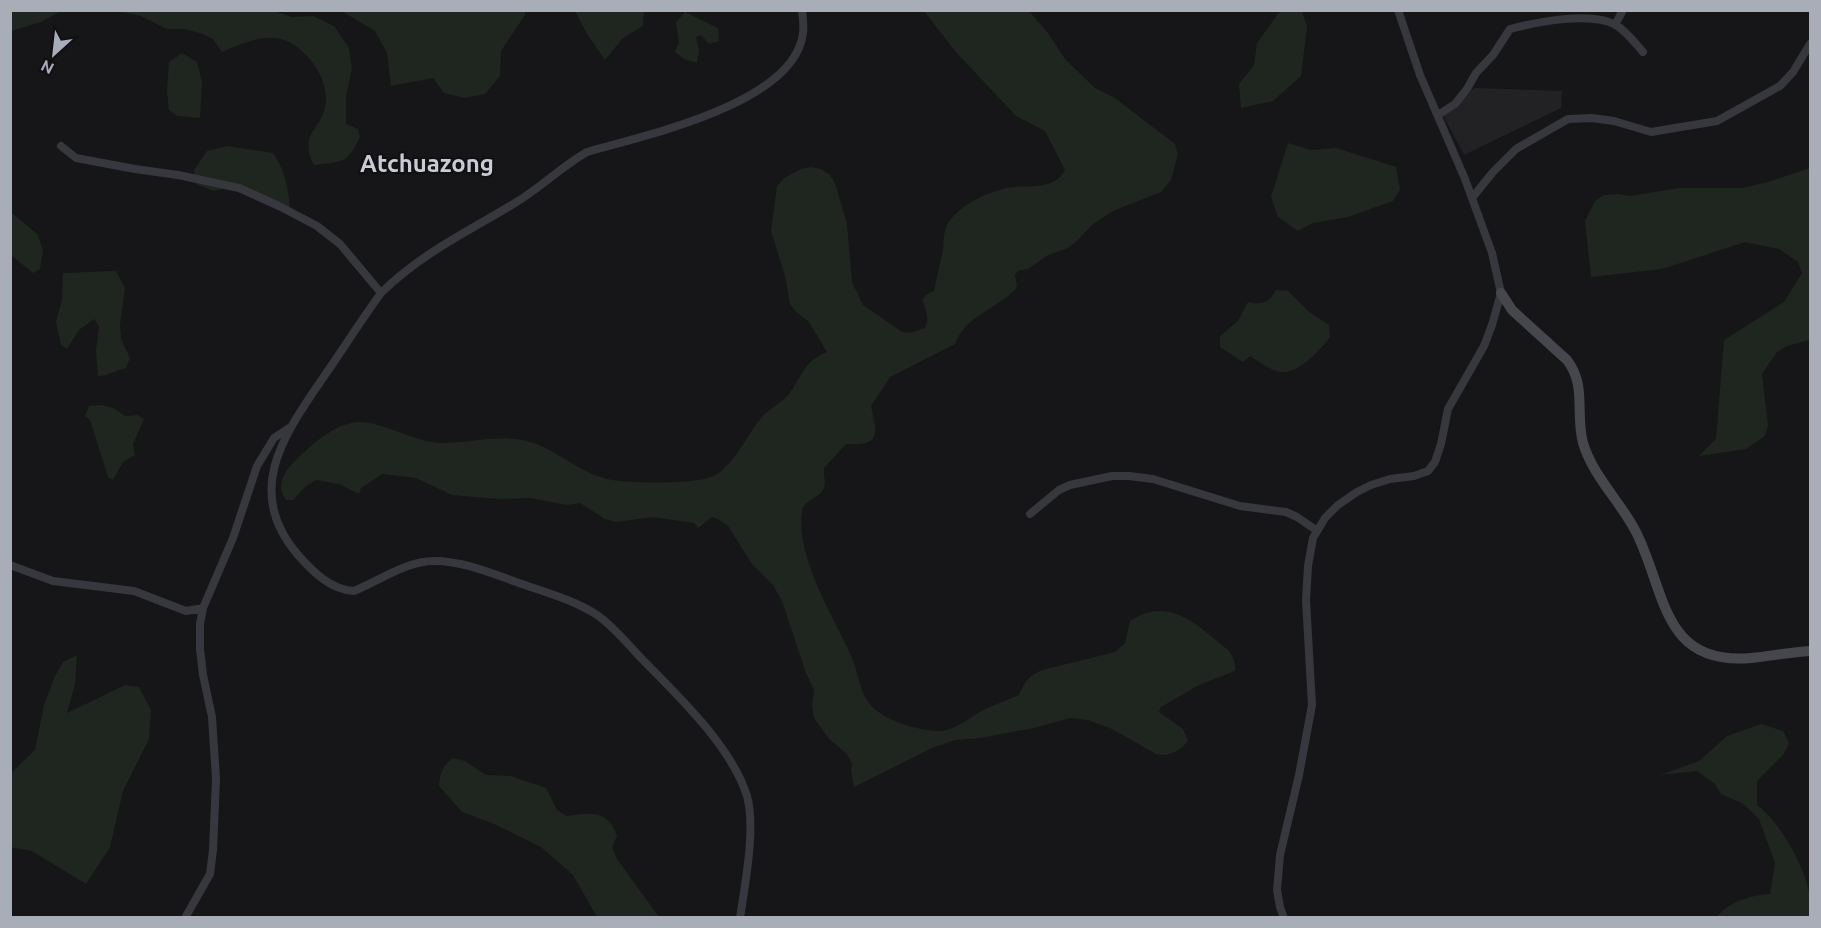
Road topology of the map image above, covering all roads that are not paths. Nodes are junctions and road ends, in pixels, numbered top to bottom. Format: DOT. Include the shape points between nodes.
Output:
graph roads {
  1 [pos="802,10"];
  2 [pos="1398,10"];
  3 [pos="1623,10"];
  4 [pos="1615,25"];
  5 [pos="1810,44"];
  6 [pos="1643,52"];
  7 [pos="1438,115"];
  8 [pos="61,146"];
  9 [pos="1472,198"];
  10 [pos="381,293"];
  11 [pos="1500,293"];
  12 [pos="290,428"];
  13 [pos="1030,514"];
  14 [pos="1316,530"];
  15 [pos="10,565"];
  16 [pos="203,608"];
  17 [pos="1810,651"];
  18 [pos="185,918"];
  19 [pos="740,918"];
  20 [pos="1284,918"];
  1 -- 10 [label="street" via="799,48 788,65 768,83 715,113 571,161 518,201 430,253"];
  2 -- 7 [label="street"];
  3 -- 4 [label="street"];
  4 -- 6 [label="street"];
  4 -- 7 [label="street" via="1580,19 1548,20 1510,29 1461,97"];
  5 -- 9 [label="street" via="1780,86 1717,121 1651,132 1614,121 1568,119 1516,149"];
  7 -- 9 [label="street"];
  8 -- 10 [label="street" via="76,158 239,188 279,206 317,226 340,244"];
  9 -- 11 [label="street" via="1492,253"];
  10 -- 12 [label="street"];
  11 -- 14 [label="street" via="1484,346 1448,409 1436,462 1428,471 1390,479 1357,492 1338,505"];
  11 -- 17 [label="street" via="1512,310 1574,369 1579,382 1579,423 1592,467 1636,532 1666,613 1682,635 1698,650 1712,656 1750,658"];
  12 -- 16 [label="street" via="274,438 257,466 233,538"];
  12 -- 19 [label="street" via="273,471 274,515 293,550 331,585 354,591 416,563 470,566 575,603 599,616 676,693 729,759 747,798 749,844"];
  13 -- 14 [label="street" via="1070,485 1129,476 1153,479 1240,506 1286,512"];
  14 -- 20 [label="street" via="1307,585 1311,705 1278,869 1277,890"];
  15 -- 16 [label="street" via="53,580 134,591 186,611"];
  16 -- 18 [label="street" via="200,649 212,717 216,779 213,850 210,874"];
}
